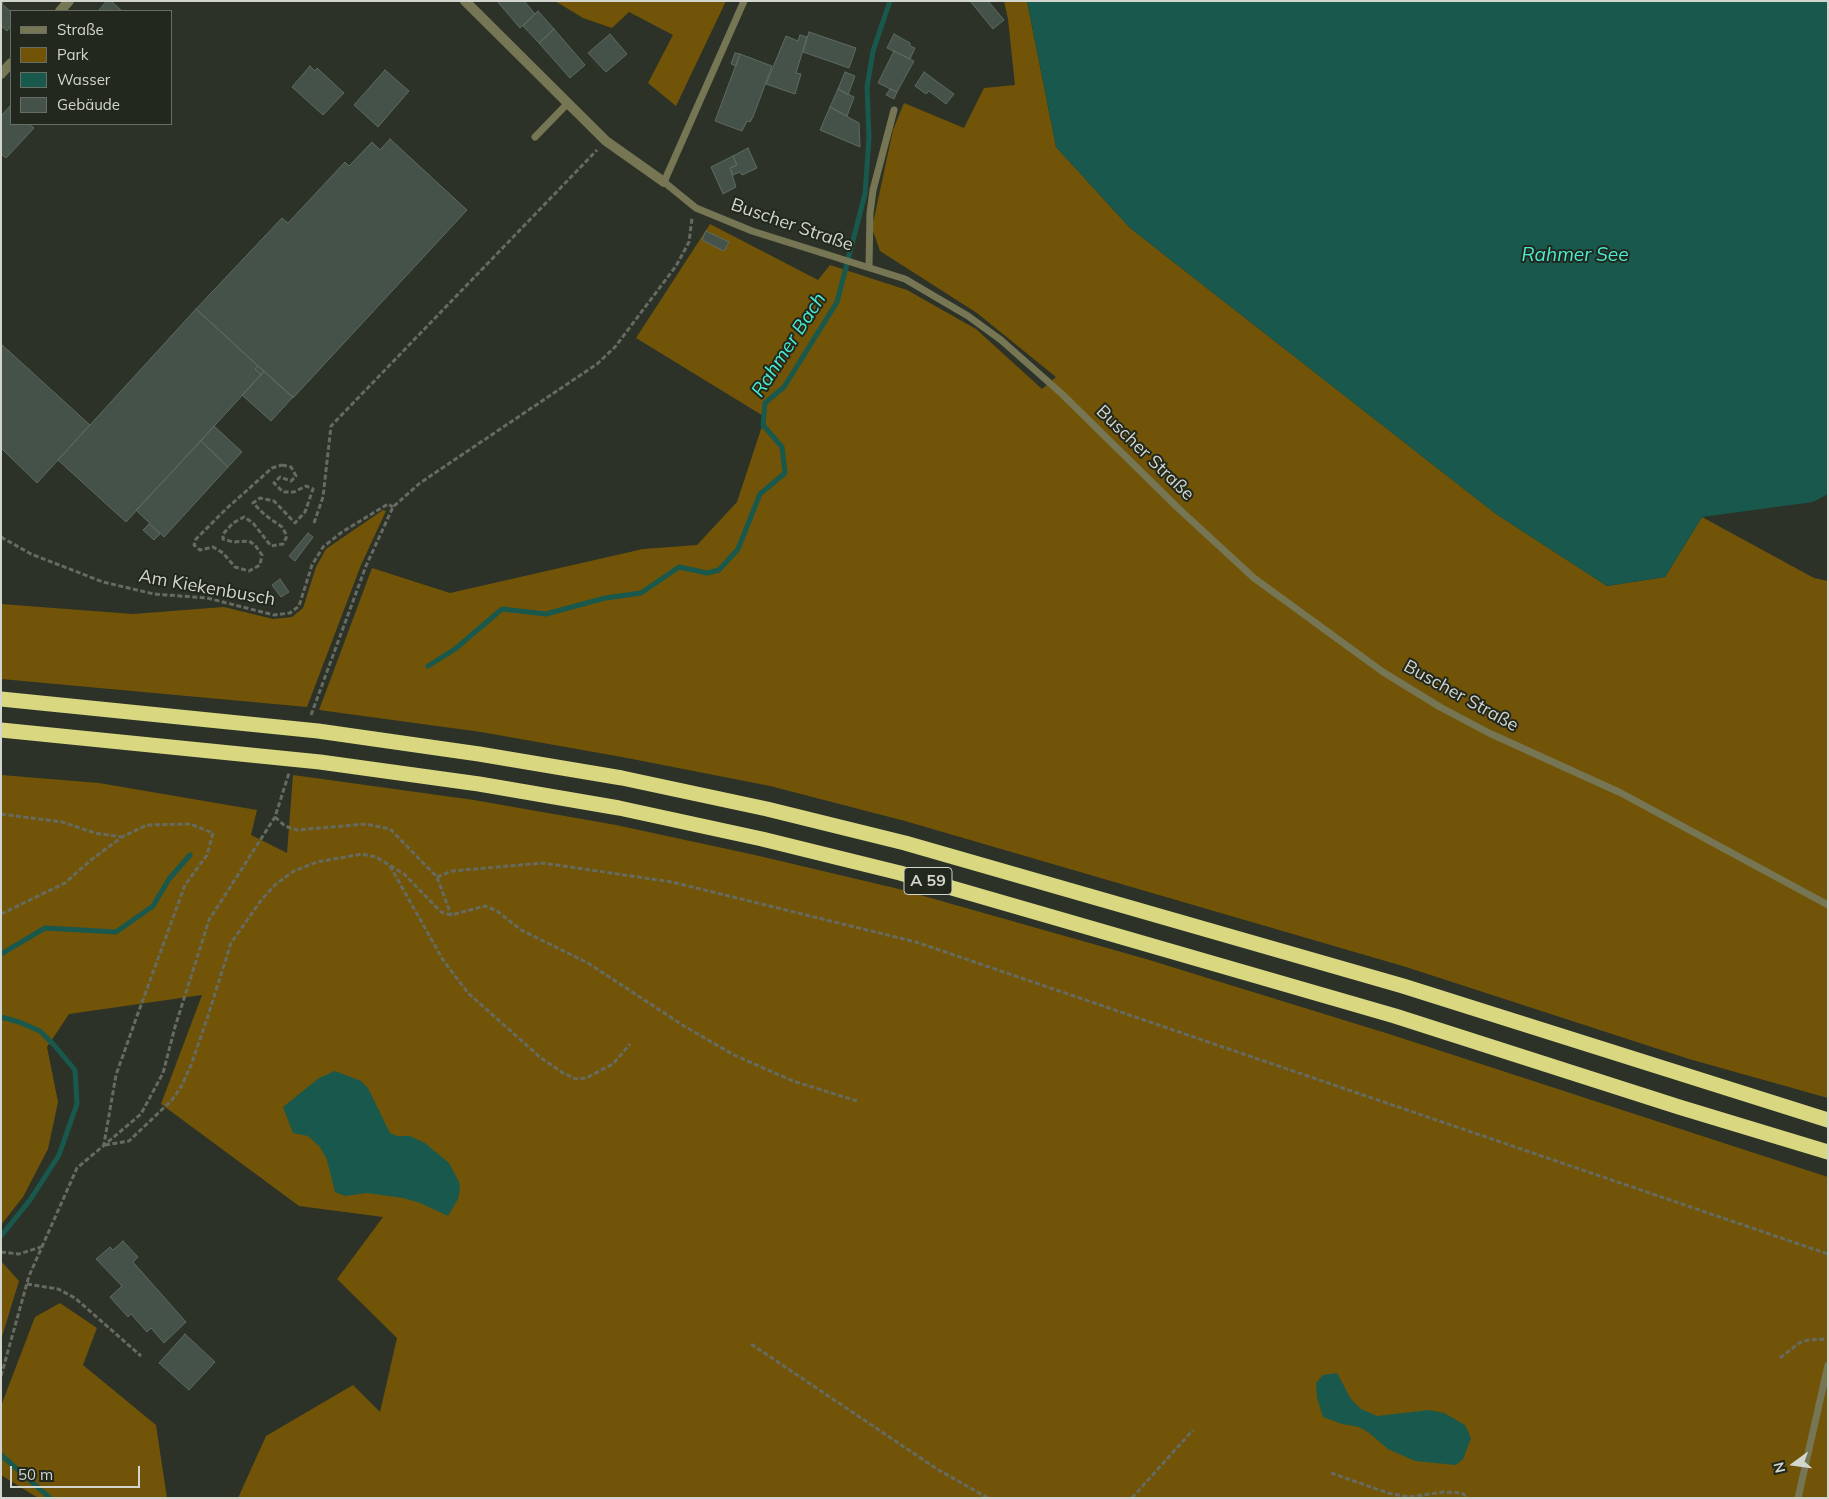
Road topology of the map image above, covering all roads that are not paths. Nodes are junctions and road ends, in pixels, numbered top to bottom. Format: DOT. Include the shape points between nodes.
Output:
graph roads {
  1 [pos="465,1"];
  2 [pos="744,1"];
  3 [pos="10,64"];
  4 [pos="1,74"];
  5 [pos="567,104"];
  6 [pos="894,110"];
  7 [pos="535,136"];
  8 [pos="664,182"];
  9 [pos="869,267"];
  10 [pos="1,699"];
  11 [pos="1,730"];
  12 [pos="1828,905"];
  13 [pos="1828,1120"];
  14 [pos="1828,1152"];
  15 [pos="1828,1365"];
  16 [pos="1798,1498"];
  1 -- 5 [label="street, Buscher Straße"];
  2 -- 8 [label="lane"];
  3 -- 4 [label="street"];
  5 -- 7 [label="lane"];
  5 -- 8 [label="street, Buscher Straße" via="606,141"];
  6 -- 9 [label="lane" via="873,190"];
  8 -- 9 [label="lane, Buscher Straße" via="696,208 752,231"];
  9 -- 12 [label="lane, Buscher Straße" via="905,279 968,316 1001,340 1062,394 1259,583 1383,672 1489,733 1621,794"];
  10 -- 13 [label="highway, A 59" via="308,730 480,754 622,778 767,809 915,846 1394,983"];
  11 -- 14 [label="highway, A 59" via="320,762 470,783 619,808 762,839 900,873 1311,991"];
  15 -- 16 [label="lane"];
}
